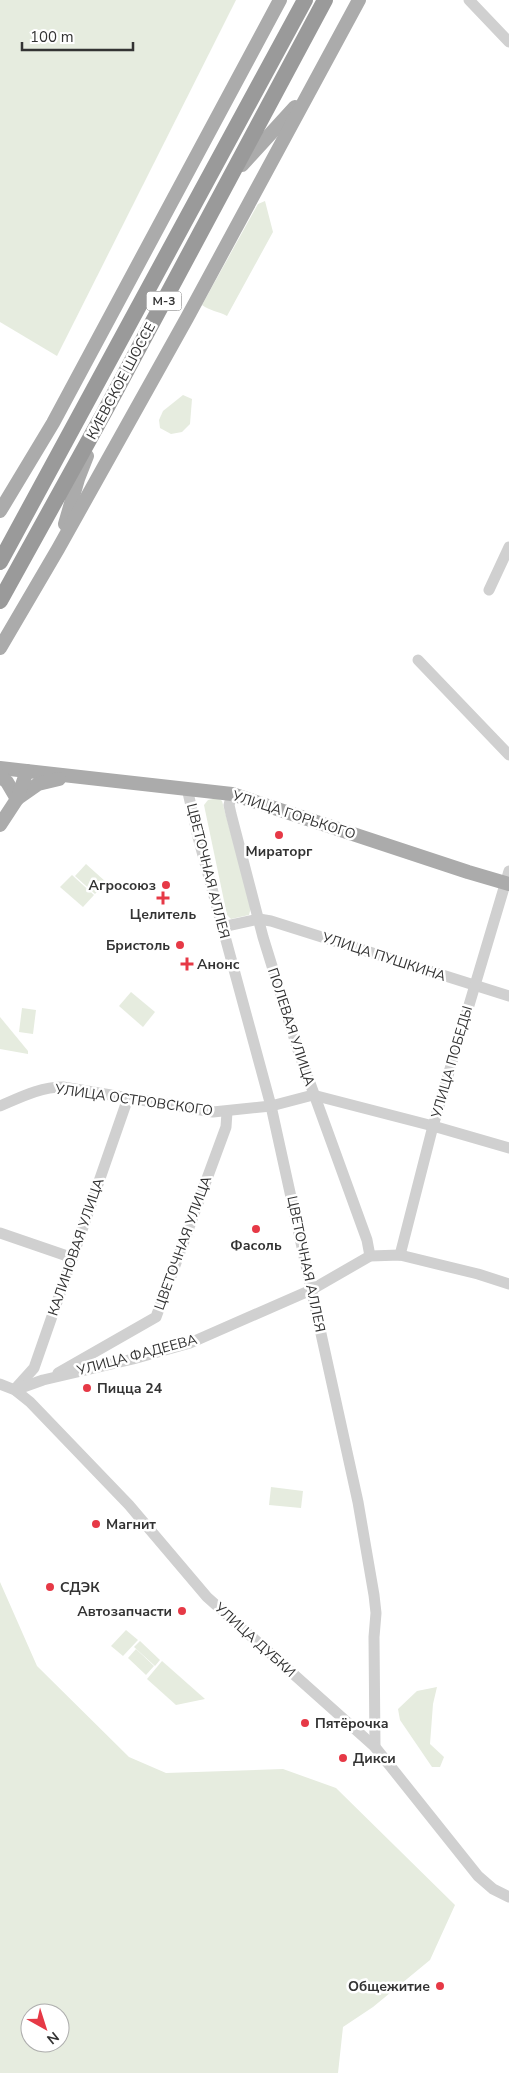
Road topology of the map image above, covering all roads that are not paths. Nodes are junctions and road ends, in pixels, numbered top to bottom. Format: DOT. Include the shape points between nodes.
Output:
graph roads {
  1 [pos="280,0"];
  2 [pos="305,0"];
  3 [pos="325,0"];
  4 [pos="359,0"];
  5 [pos="470,0"];
  6 [pos="509,42"];
  7 [pos="321,70"];
  8 [pos="223,192"];
  9 [pos="105,411"];
  10 [pos="0,511"];
  11 [pos="509,547"];
  12 [pos="58,548"];
  13 [pos="0,562"];
  14 [pos="489,590"];
  15 [pos="0,601"];
  16 [pos="0,648"];
  17 [pos="418,660"];
  18 [pos="509,755"];
  19 [pos="0,768"];
  20 [pos="27,771"];
  21 [pos="0,776"];
  22 [pos="72,777"];
  23 [pos="187,788"];
  24 [pos="232,794"];
  25 [pos="16,799"];
  26 [pos="0,826"];
  27 [pos="508,879"];
  28 [pos="259,919"];
  29 [pos="222,927"];
  30 [pos="474,985"];
  31 [pos="509,996"];
  32 [pos="313,1095"];
  33 [pos="128,1098"];
  34 [pos="0,1106"];
  35 [pos="271,1106"];
  36 [pos="227,1112"];
  37 [pos="433,1126"];
  38 [pos="509,1148"];
  39 [pos="0,1232"];
  40 [pos="400,1255"];
  41 [pos="370,1256"];
  42 [pos="73,1258"];
  43 [pos="509,1284"];
  44 [pos="311,1290"];
  45 [pos="53,1378"];
  46 [pos="0,1384"];
  47 [pos="15,1390"];
  48 [pos="375,1748"];
  49 [pos="509,1897"];
  1 -- 10 [label="main road" via="53,423"];
  2 -- 13 [label="highway, КИЕВСКОЕ ШОССЕ / М-3"];
  3 -- 8 [label="highway, КИЕВСКОЕ ШОССЕ / М-3"];
  4 -- 7 [label="main road"];
  5 -- 6 [label="street"];
  7 -- 8 [label="main road" via="296,106 251,154"];
  7 -- 12 [label="main road"];
  8 -- 9 [label="highway, КИЕВСКОЕ ШОССЕ / М-3"];
  9 -- 12 [label="main road" via="82,468"];
  9 -- 15 [label="highway, КИЕВСКОЕ ШОССЕ / М-3"];
  11 -- 14 [label="street"];
  12 -- 16 [label="main road"];
  17 -- 18 [label="street"];
  19 -- 20 [label="main road"];
  20 -- 22 [label="main road"];
  20 -- 25 [label="main road"];
  21 -- 25 [label="main road"];
  22 -- 23 [label="main road, УЛИЦА ГОРЬКОГО"];
  22 -- 25 [label="main road" via="43,782"];
  23 -- 24 [label="main road, УЛИЦА ГОРЬКОГО"];
  23 -- 29 [label="street, ЦВЕТОЧНАЯ АЛЛЕЯ"];
  24 -- 27 [label="main road, УЛИЦА ГОРЬКОГО" via="468,872"];
  24 -- 28 [label="street, ПОЛЕВАЯ УЛИЦА" via="231,814"];
  25 -- 26 [label="main road"];
  27 -- 30 [label="street, УЛИЦА ПОБЕДЫ"];
  28 -- 29 [label="street"];
  28 -- 30 [label="street, УЛИЦА ПУШКИНА"];
  28 -- 32 [label="street, ПОЛЕВАЯ УЛИЦА"];
  29 -- 35 [label="street, ЦВЕТОЧНАЯ АЛЛЕЯ"];
  30 -- 31 [label="street, УЛИЦА ПУШКИНА"];
  30 -- 37 [label="street, УЛИЦА ПОБЕДЫ"];
  32 -- 35 [label="street, УЛИЦА ОСТРОВСКОГО"];
  32 -- 37 [label="street"];
  32 -- 41 [label="street, ПОЛЕВАЯ УЛИЦА"];
  33 -- 34 [label="street, УЛИЦА ОСТРОВСКОГО" via="51,1087"];
  33 -- 36 [label="street, УЛИЦА ОСТРОВСКОГО" via="194,1110"];
  33 -- 42 [label="street, КАЛИНОВАЯ УЛИЦА"];
  35 -- 36 [label="street, УЛИЦА ОСТРОВСКОГО"];
  35 -- 44 [label="street, ЦВЕТОЧНАЯ АЛЛЕЯ"];
  36 -- 45 [label="street, ЦВЕТОЧНАЯ УЛИЦА" via="226,1127 156,1316"];
  37 -- 38 [label="street"];
  37 -- 40 [label="street, УЛИЦА ПОБЕДЫ"];
  39 -- 42 [label="street"];
  40 -- 41 [label="street"];
  40 -- 43 [label="street"];
  41 -- 44 [label="street, УЛИЦА ФАДЕЕВА"];
  42 -- 47 [label="street, КАЛИНОВАЯ УЛИЦА" via="34,1368"];
  44 -- 45 [label="street, УЛИЦА ФАДЕЕВА" via="190,1343"];
  44 -- 48 [label="street, ЦВЕТОЧНАЯ АЛЛЕЯ" via="354,1483 374,1595"];
  45 -- 47 [label="street, УЛИЦА ФАДЕЕВА"];
  46 -- 47 [label="street, УЛИЦА ДУБКИ"];
  47 -- 48 [label="street, УЛИЦА ДУБКИ" via="125,1501 207,1597"];
  48 -- 49 [label="street, УЛИЦА ДУБКИ" via="478,1876"];
}
